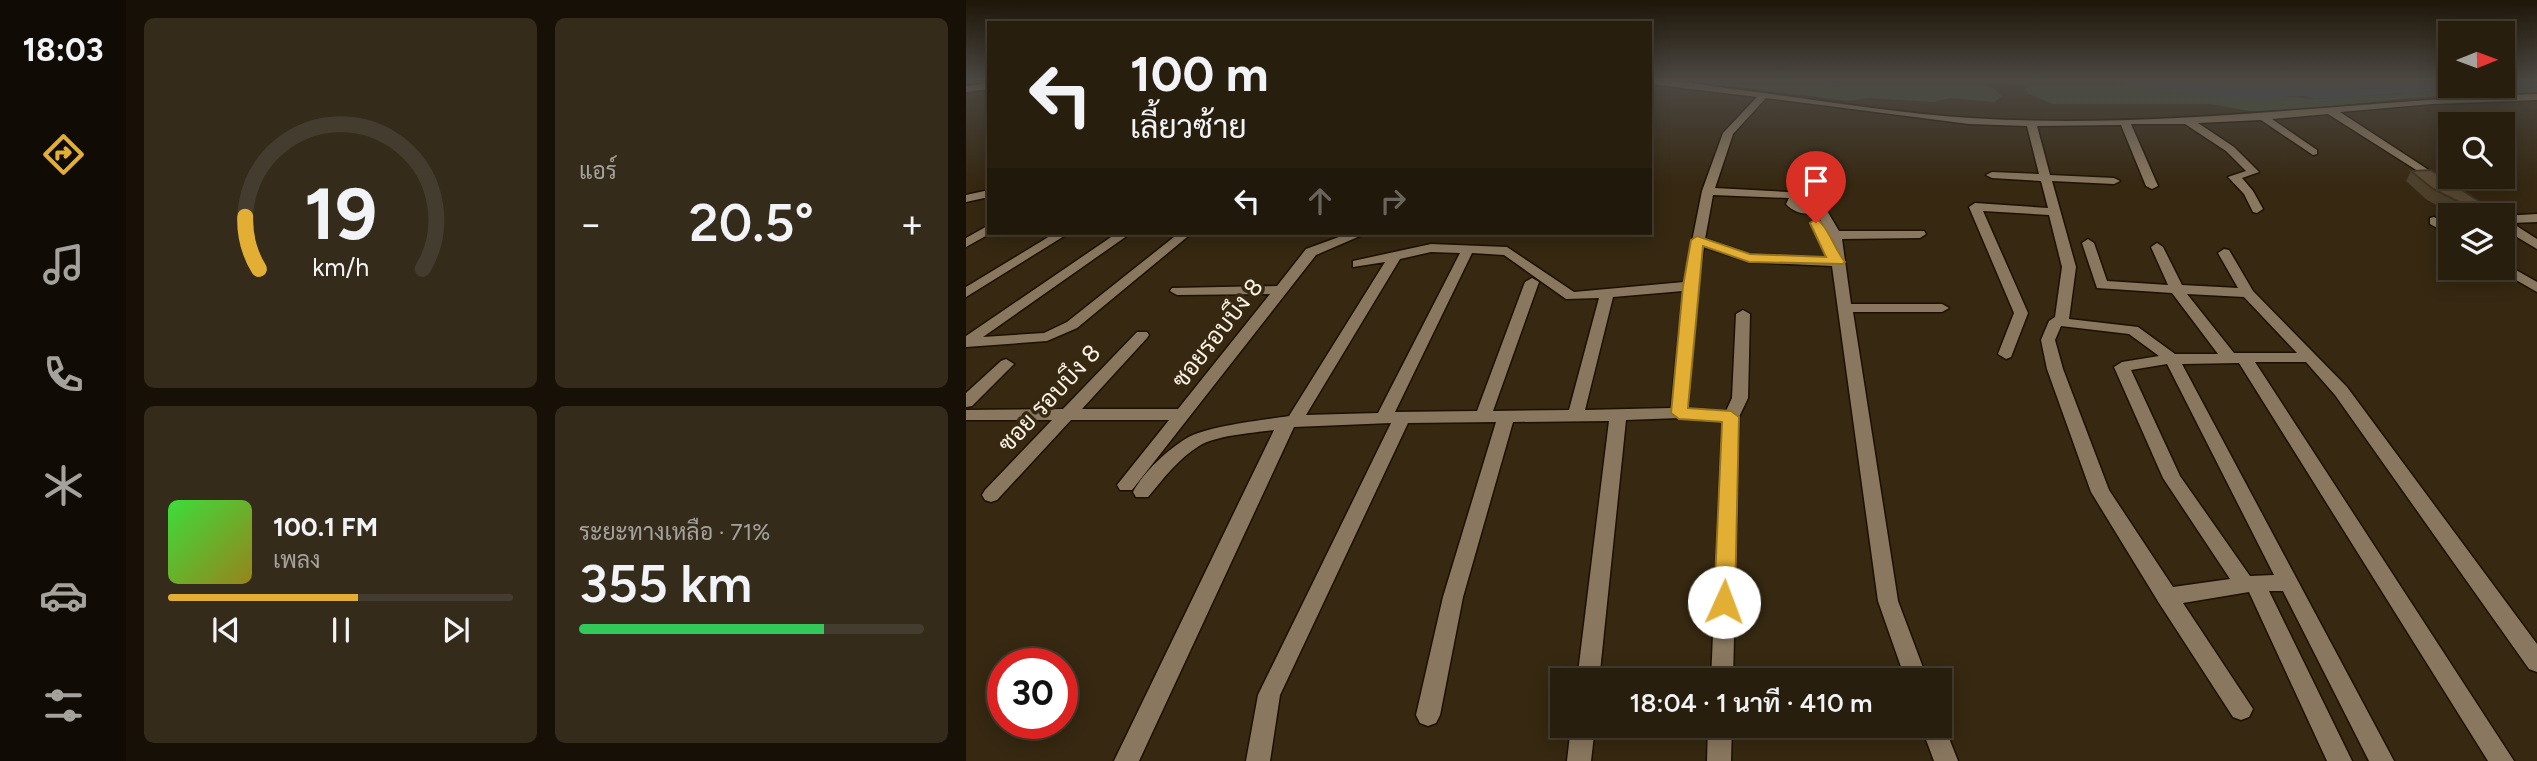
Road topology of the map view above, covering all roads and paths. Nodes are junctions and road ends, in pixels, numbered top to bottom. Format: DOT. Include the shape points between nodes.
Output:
graph roads {
  1 [pos="1745,116"];
  2 [pos="1928,116"];
  3 [pos="2280,116"];
  4 [pos="2338,116"];
  5 [pos="2263,117"];
  6 [pos="2188,121"];
  7 [pos="2125,122"];
  8 [pos="2031,123"];
  9 [pos="2313,152"];
  10 [pos="1992,175"];
  11 [pos="2047,178"];
  12 [pos="2114,181"];
  13 [pos="2438,181"];
  14 [pos="2152,186"];
  15 [pos="987,193"];
  16 [pos="2457,193"];
  17 [pos="1707,196"];
  18 [pos="966,199"];
  19 [pos="1794,201"];
  20 [pos="2472,203"];
  21 [pos="1814,209"];
  22 [pos="2257,209"];
  23 [pos="2054,212"];
  24 [pos="2537,218"];
  25 [pos="2515,220"];
  26 [pos="2434,221"];
  27 [pos="2438,224"];
  28 [pos="987,230"];
  29 [pos="2515,230"];
  30 [pos="1920,234"];
  31 [pos="1060,235"];
  32 [pos="1122,235"];
  33 [pos="1184,235"];
  34 [pos="1350,235"];
  35 [pos="1829,235"];
  36 [pos="1329,239"];
  37 [pos="1697,240"];
  38 [pos="966,243"];
  39 [pos="2088,243"];
  40 [pos="2537,245"];
  41 [pos="2157,247"];
  42 [pos="1468,249"];
  43 [pos="2224,253"];
  44 [pos="1396,255"];
  45 [pos="1838,262"];
  46 [pos="1358,264"];
  47 [pos="2515,274"];
  48 [pos="1532,282"];
  49 [pos="1690,286"];
  50 [pos="2537,288"];
  51 [pos="1281,290"];
  52 [pos="2177,290"];
  53 [pos="1177,291"];
  54 [pos="966,293"];
  55 [pos="1607,293"];
  56 [pos="2248,293"];
  57 [pos="1845,308"];
  58 [pos="1942,308"];
  59 [pos="1743,314"];
  60 [pos="2061,321"];
  61 [pos="1142,335"];
  62 [pos="966,343"];
  63 [pos="2006,354"];
  64 [pos="2310,357"];
  65 [pos="2237,358"];
  66 [pos="2172,359"];
  67 [pos="1006,364"];
  68 [pos="966,402"];
  69 [pos="1679,413"];
  70 [pos="1182,414"];
  71 [pos="966,415"];
  72 [pos="1066,415"];
  73 [pos="1576,415"];
  74 [pos="1618,415"];
  75 [pos="1506,416"];
  76 [pos="1483,417"];
  77 [pos="1731,417"];
  78 [pos="1393,418"];
  79 [pos="1290,422"];
  80 [pos="991,495"];
  81 [pos="2288,583"];
  82 [pos="2250,584"];
  83 [pos="2166,597"];
  84 [pos="2537,662"];
  85 [pos="1589,668"];
  86 [pos="1722,668"];
  87 [pos="1912,668"];
  88 [pos="2241,709"];
  89 [pos="1428,715"];
  90 [pos="1581,738"];
  91 [pos="1720,738"];
  92 [pos="1937,738"];
  93 [pos="1126,761"];
  94 [pos="1258,761"];
  95 [pos="1578,761"];
  96 [pos="1719,761"];
  97 [pos="1946,761"];
  98 [pos="2340,761"];
  99 [pos="2382,761"];
  100 [pos="2502,761"];
  1 -- 17 [label="street" via="1728,133"];
  2 -- 8 [label="street"];
  3 -- 5 [label="street"];
  4 -- 13 [label="street"];
  5 -- 6 [label="street"];
  5 -- 9 [label="street"];
  6 -- 7 [label="street"];
  6 -- 22 [label="street" via="2230,149 2254,172 2234,177"];
  7 -- 8 [label="street"];
  7 -- 14 [label="street"];
  8 -- 11 [label="street"];
  10 -- 11 [label="street"];
  11 -- 12 [label="street"];
  11 -- 23 [label="street"];
  15 -- 18 [label="street"];
  16 -- 20 [label="street"];
  17 -- 19 [label="street"];
  17 -- 37 [label="street"];
  19 -- 21 [label="street"];
  19 -- 21 [label="street" via="1804,194 1821,196 1826,204"];
  21 -- 35 [label="street"];
  23 -- 60 [label="street" via="2069,267"];
  23 -- 63 [label="street" via="1975,207 2021,313"];
  24 -- 25 [label="street"];
  26 -- 27 [label="street"];
  28 -- 38 [label="street"];
  29 -- 40 [label="street"];
  30 -- 35 [label="street"];
  31 -- 54 [label="street"];
  32 -- 62 [label="street"];
  33 -- 62 [label="street" via="1072,325 1047,337"];
  34 -- 36 [label="street, ซอยรอบบึง 8"];
  35 -- 45 [label="street" via="1831,255"];
  36 -- 51 [label="street, ซอยรอบบึง 8" via="1311,252"];
  37 -- 45 [label="street" via="1749,258"];
  37 -- 49 [label="street"];
  39 -- 52 [label="street" via="2102,285"];
  41 -- 52 [label="street"];
  42 -- 44 [label="street" via="1431,247"];
  42 -- 55 [label="street" via="1507,251 1571,296"];
  42 -- 78 [label="street"];
  43 -- 56 [label="street"];
  44 -- 46 [label="street"];
  44 -- 79 [label="street"];
  45 -- 57 [label="street"];
  47 -- 50 [label="street"];
  48 -- 76 [label="street"];
  49 -- 55 [label="street"];
  49 -- 69 [label="street"];
  51 -- 53 [label="street"];
  51 -- 70 [label="street, ซอยรอบบึง 8"];
  52 -- 56 [label="street"];
  52 -- 65 [label="street"];
  55 -- 73 [label="street"];
  56 -- 64 [label="street"];
  57 -- 58 [label="street"];
  57 -- 87 [label="street" via="1888,601"];
  59 -- 77 [label="street" via="1740,398"];
  60 -- 66 [label="street" via="2133,330"];
  60 -- 83 [label="street" via="2056,321 2048,340 2099,492"];
  61 -- 72 [label="street, ซอย รอบบึง 8"];
  64 -- 65 [label="street"];
  64 -- 84 [label="street" via="2341,391"];
  65 -- 66 [label="street"];
  65 -- 100 [label="street"];
  66 -- 81 [label="street"];
  66 -- 82 [label="street" via="2122,367 2172,478"];
  67 -- 68 [label="street"];
  69 -- 74 [label="street"];
  69 -- 77 [label="street"];
  70 -- 72 [label="street"];
  70 -- 79 [label="street, ซอยรอบบึง 8" via="1134,488 1194,441"];
  71 -- 72 [label="street"];
  72 -- 80 [label="street, ซอย รอบบึง 8"];
  73 -- 74 [label="street"];
  73 -- 75 [label="street"];
  74 -- 85 [label="street"];
  75 -- 76 [label="street"];
  75 -- 89 [label="street" via="1453,597"];
  76 -- 78 [label="street"];
  77 -- 86 [label="street"];
  78 -- 79 [label="street"];
  78 -- 94 [label="street" via="1269,695"];
  79 -- 93 [label="street"];
  81 -- 82 [label="street"];
  81 -- 99 [label="street"];
  82 -- 83 [label="street"];
  82 -- 98 [label="street"];
  83 -- 88 [label="street"];
  90 -- 95 [label="street"];
  91 -- 96 [label="street"];
  92 -- 97 [label="street"];
}
